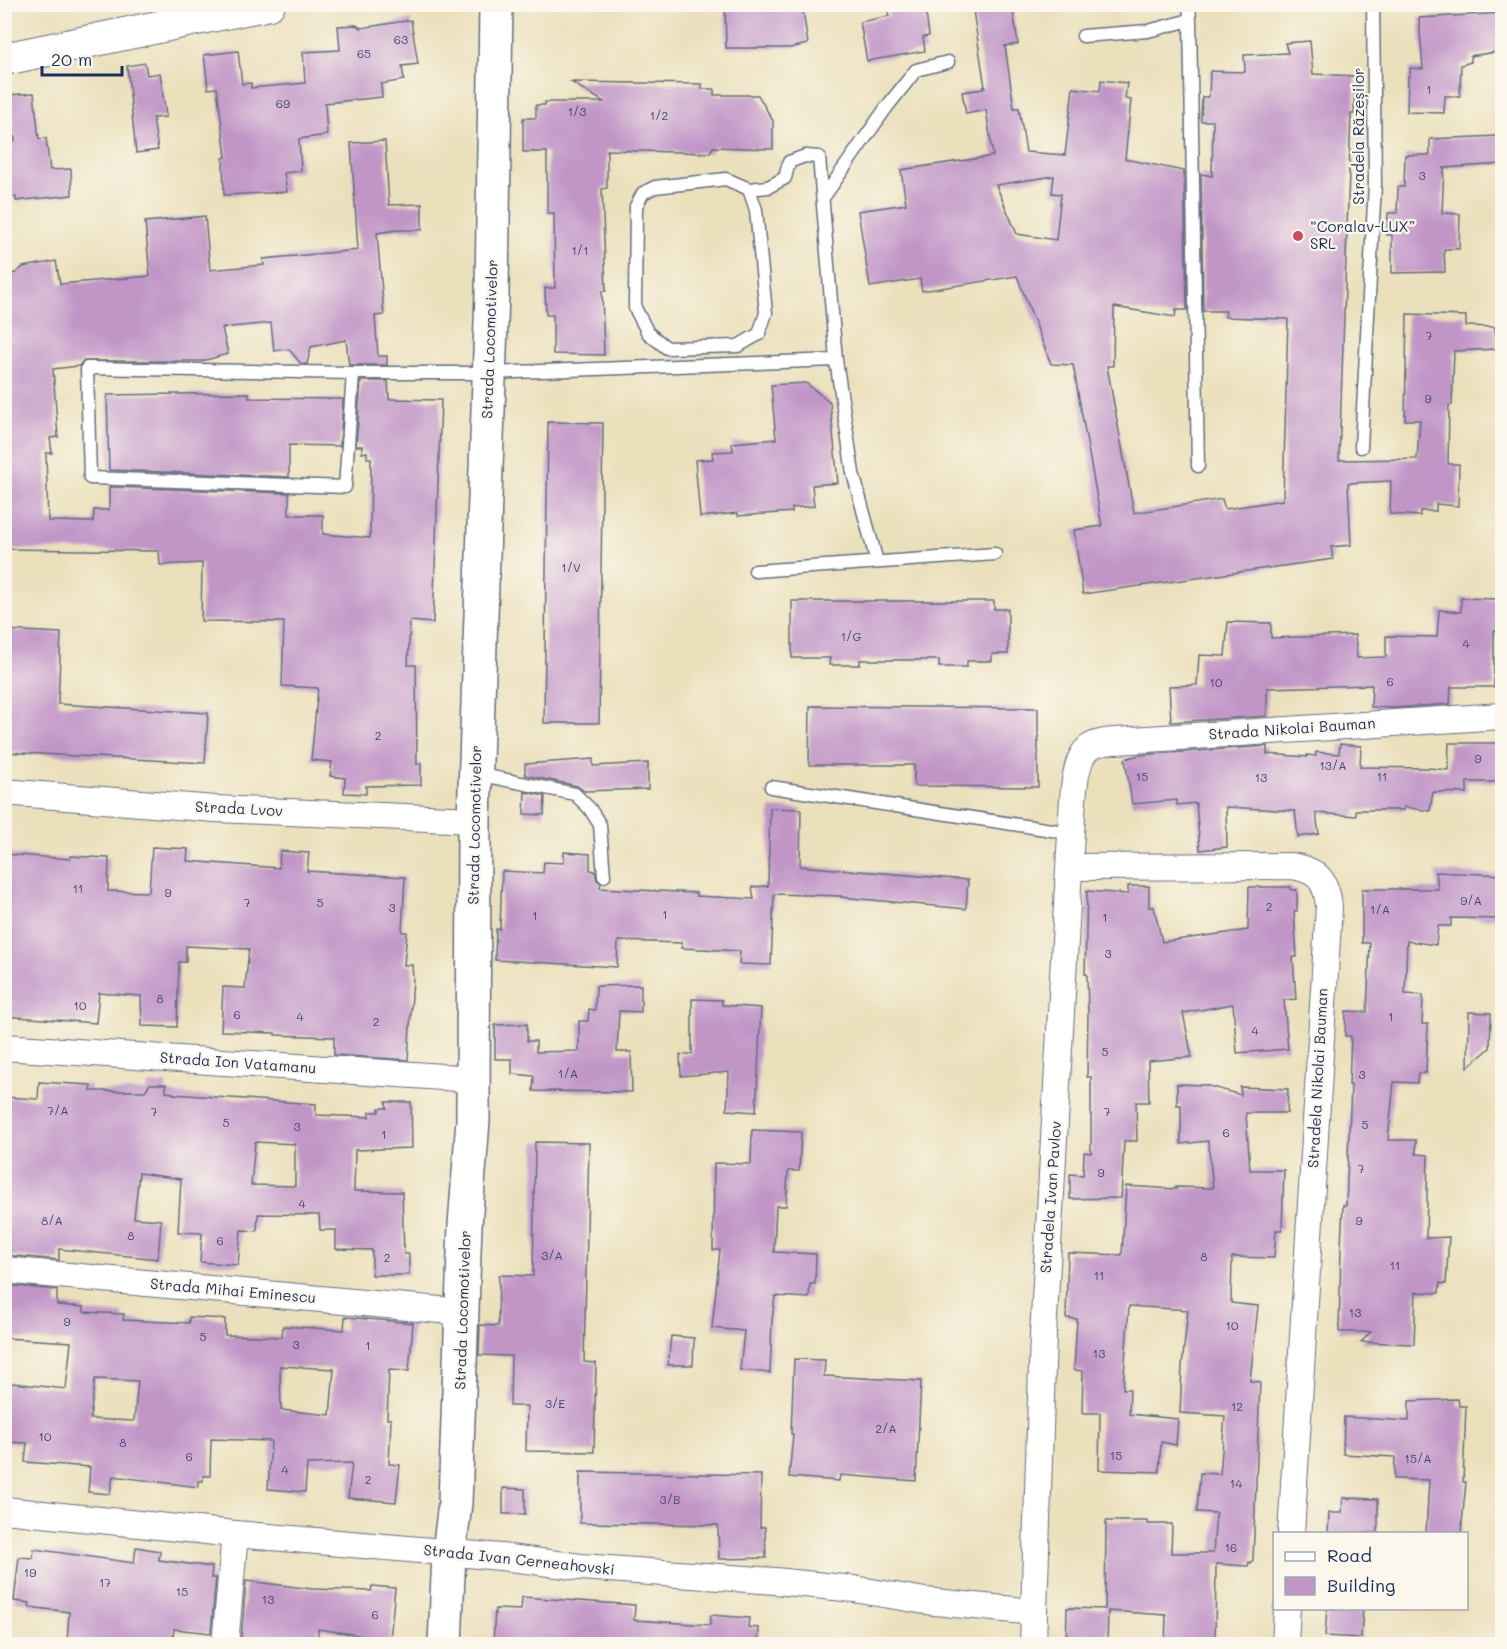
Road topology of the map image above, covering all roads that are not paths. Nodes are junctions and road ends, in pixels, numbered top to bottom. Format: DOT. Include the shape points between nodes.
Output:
graph roads {
  1 [pos="269,4"];
  2 [pos="496,4"];
  3 [pos="1189,4"];
  4 [pos="1373,4"];
  5 [pos="1190,20"];
  6 [pos="1083,36"];
  7 [pos="4,59"];
  8 [pos="948,62"];
  9 [pos="750,189"];
  10 [pos="823,198"];
  11 [pos="836,360"];
  12 [pos="353,373"];
  13 [pos="489,373"];
  14 [pos="1361,447"];
  15 [pos="1198,466"];
  16 [pos="995,555"];
  17 [pos="877,562"];
  18 [pos="755,571"];
  19 [pos="1503,716"];
  20 [pos="1084,752"];
  21 [pos="476,774"];
  22 [pos="771,787"];
  23 [pos="4,792"];
  24 [pos="474,820"];
  25 [pos="1071,833"];
  26 [pos="1070,867"];
  27 [pos="604,876"];
  28 [pos="4,1047"];
  29 [pos="472,1079"];
  30 [pos="4,1270"];
  31 [pos="462,1312"];
  32 [pos="4,1510"];
  33 [pos="1291,1532"];
  34 [pos="235,1534"];
  35 [pos="449,1553"];
  36 [pos="1287,1610"];
  37 [pos="1033,1612"];
  38 [pos="225,1644"];
  39 [pos="445,1644"];
  40 [pos="1033,1644"];
  41 [pos="1285,1644"];
  1 -- 7 [label="street"];
  2 -- 13 [label="main road, Strada Locomotivelor"];
  3 -- 5 [label="lane"];
  4 -- 14 [label="lane, Stradela Răzeșilor" via="1376,184"];
  5 -- 6 [label="lane" via="1148,31"];
  5 -- 15 [label="lane"];
  8 -- 10 [label="lane" via="916,70"];
  9 -- 9 [label="lane" via="756,210 766,313 759,334 738,346 667,348 648,333 634,308 636,206 643,193 655,187 726,179"];
  9 -- 10 [label="lane" via="768,187 785,178 789,162 805,156 819,157"];
  10 -- 11 [label="lane"];
  11 -- 13 [label="lane"];
  11 -- 17 [label="lane" via="853,473"];
  12 -- 12 [label="lane" via="345,487 90,478 87,368"];
  12 -- 13 [label="lane"];
  13 -- 21 [label="main road, Strada Locomotivelor"];
  16 -- 17 [label="lane"];
  17 -- 18 [label="lane"];
  19 -- 20 [label="street, Strada Nikolai Bauman" via="1132,740 1099,743"];
  20 -- 25 [label="street, Stradela Ivan Pavlov" via="1076,772"];
  21 -- 24 [label="main road, Strada Locomotivelor"];
  21 -- 27 [label="lane" via="575,794 600,825"];
  22 -- 25 [label="lane"];
  23 -- 24 [label="street, Strada Lvov" via="215,808"];
  24 -- 29 [label="main road, Strada Locomotivelor"];
  25 -- 26 [label="street, Stradela Ivan Pavlov"];
  26 -- 33 [label="street, Stradela Nikolai Bauman" via="1291,866 1319,876 1327,891"];
  26 -- 37 [label="street, Stradela Ivan Pavlov" via="1042,1336"];
  28 -- 29 [label="street, Strada Ion Vatamanu"];
  29 -- 31 [label="main road, Strada Locomotivelor"];
  30 -- 31 [label="street, Strada Mihai Eminescu"];
  31 -- 35 [label="main road, Strada Locomotivelor" via="456,1503"];
  32 -- 34 [label="street, Strada Ivan Cerneahovski"];
  34 -- 35 [label="street, Strada Ivan Cerneahovski"];
  34 -- 38 [label="street"];
  35 -- 37 [label="street, Strada Ivan Cerneahovski" via="842,1588"];
  35 -- 39 [label="main road, Strada Locomotivelor"];
  36 -- 41 [label="street"];
  37 -- 40 [label="street, Stradela Ivan Pavlov"];
}
